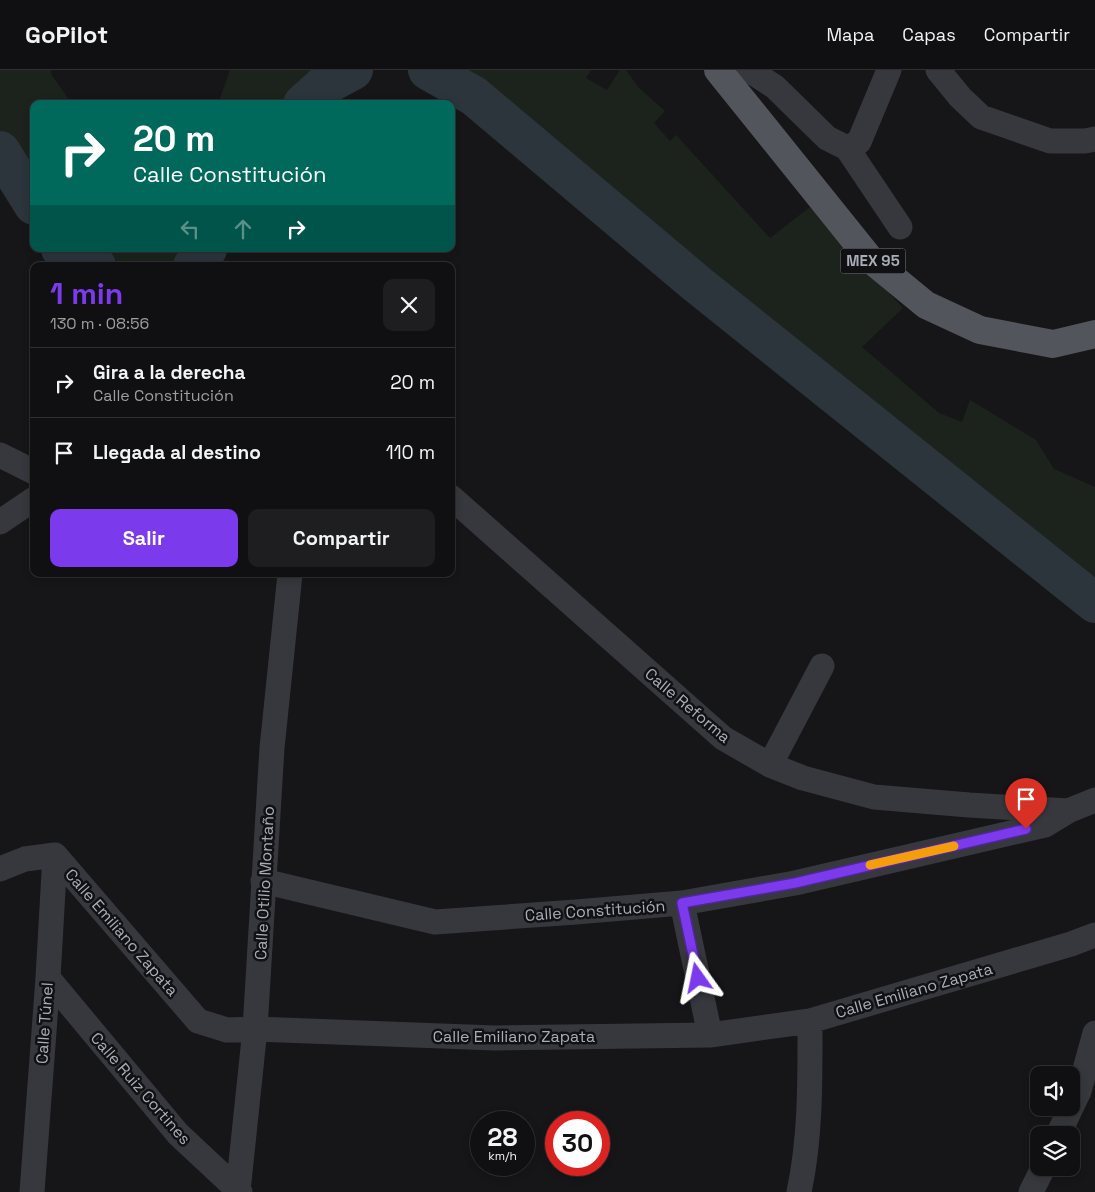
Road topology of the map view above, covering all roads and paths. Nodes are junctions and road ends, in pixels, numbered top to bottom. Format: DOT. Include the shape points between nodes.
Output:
graph roads {
  1 [pos="718,70"];
  2 [pos="749,70"];
  3 [pos="889,70"];
  4 [pos="938,70"];
  5 [pos="1095,140"];
  6 [pos="847,148"];
  7 [pos="900,227"];
  8 [pos="1095,334"];
  9 [pos="0,455"];
  10 [pos="30,470"];
  11 [pos="455,501"];
  12 [pos="30,502"];
  13 [pos="0,522"];
  14 [pos="290,577"];
  15 [pos="822,666"];
  16 [pos="770,765"];
  17 [pos="1095,800"];
  18 [pos="1068,811"];
  19 [pos="55,854"];
  20 [pos="0,869"];
  21 [pos="263,881"];
  22 [pos="682,903"];
  23 [pos="1095,934"];
  24 [pos="48,978"];
  25 [pos="810,1021"];
  26 [pos="255,1029"];
  27 [pos="1095,1033"];
  28 [pos="710,1035"];
  29 [pos="1062,1126"];
  30 [pos="1039,1176"];
  31 [pos="32,1192"];
  32 [pos="239,1192"];
  33 [pos="799,1192"];
  34 [pos="1031,1192"];
  1 -- 8 [label="main road, MEX 95" via="870,259 926,305 980,330 1053,344"];
  2 -- 6 [label="street" via="775,87 827,138"];
  3 -- 6 [label="street" via="859,142"];
  4 -- 5 [label="street" via="981,117 1050,140"];
  6 -- 7 [label="street"];
  9 -- 10 [label="street"];
  11 -- 16 [label="street, Calle Reforma" via="723,738"];
  12 -- 13 [label="street"];
  14 -- 21 [label="street, Calle Otilio Montaño" via="272,748"];
  15 -- 16 [label="street"];
  16 -- 18 [label="street, Calle Reforma" via="803,778 874,797"];
  17 -- 18 [label="street, Calle Reforma"];
  18 -- 22 [label="street, Calle Constitución" via="1045,825 795,883"];
  19 -- 20 [label="street, Calle Emiliano Zapata" via="25,859"];
  19 -- 24 [label="street, Calle Túnel"];
  19 -- 26 [label="street, Calle Emiliano Zapata" via="198,1021 227,1030"];
  21 -- 22 [label="street, Calle Constitución" via="435,922"];
  21 -- 26 [label="street, Calle Otilio Montaño"];
  22 -- 28 [label="street"];
  23 -- 25 [label="street, Calle Emiliano Zapata" via="1071,944"];
  24 -- 31 [label="street, Calle Túnel"];
  24 -- 32 [label="street, Calle Ruiz Cortines" via="178,1134"];
  25 -- 28 [label="street, Calle Emiliano Zapata"];
  25 -- 33 [label="street" via="810,1100"];
  26 -- 28 [label="street, Calle Emiliano Zapata" via="495,1038"];
  26 -- 32 [label="street, Calle Otilio Montaño"];
  27 -- 29 [label="street" via="1079,1091"];
  30 -- 34 [label="street"];
}
